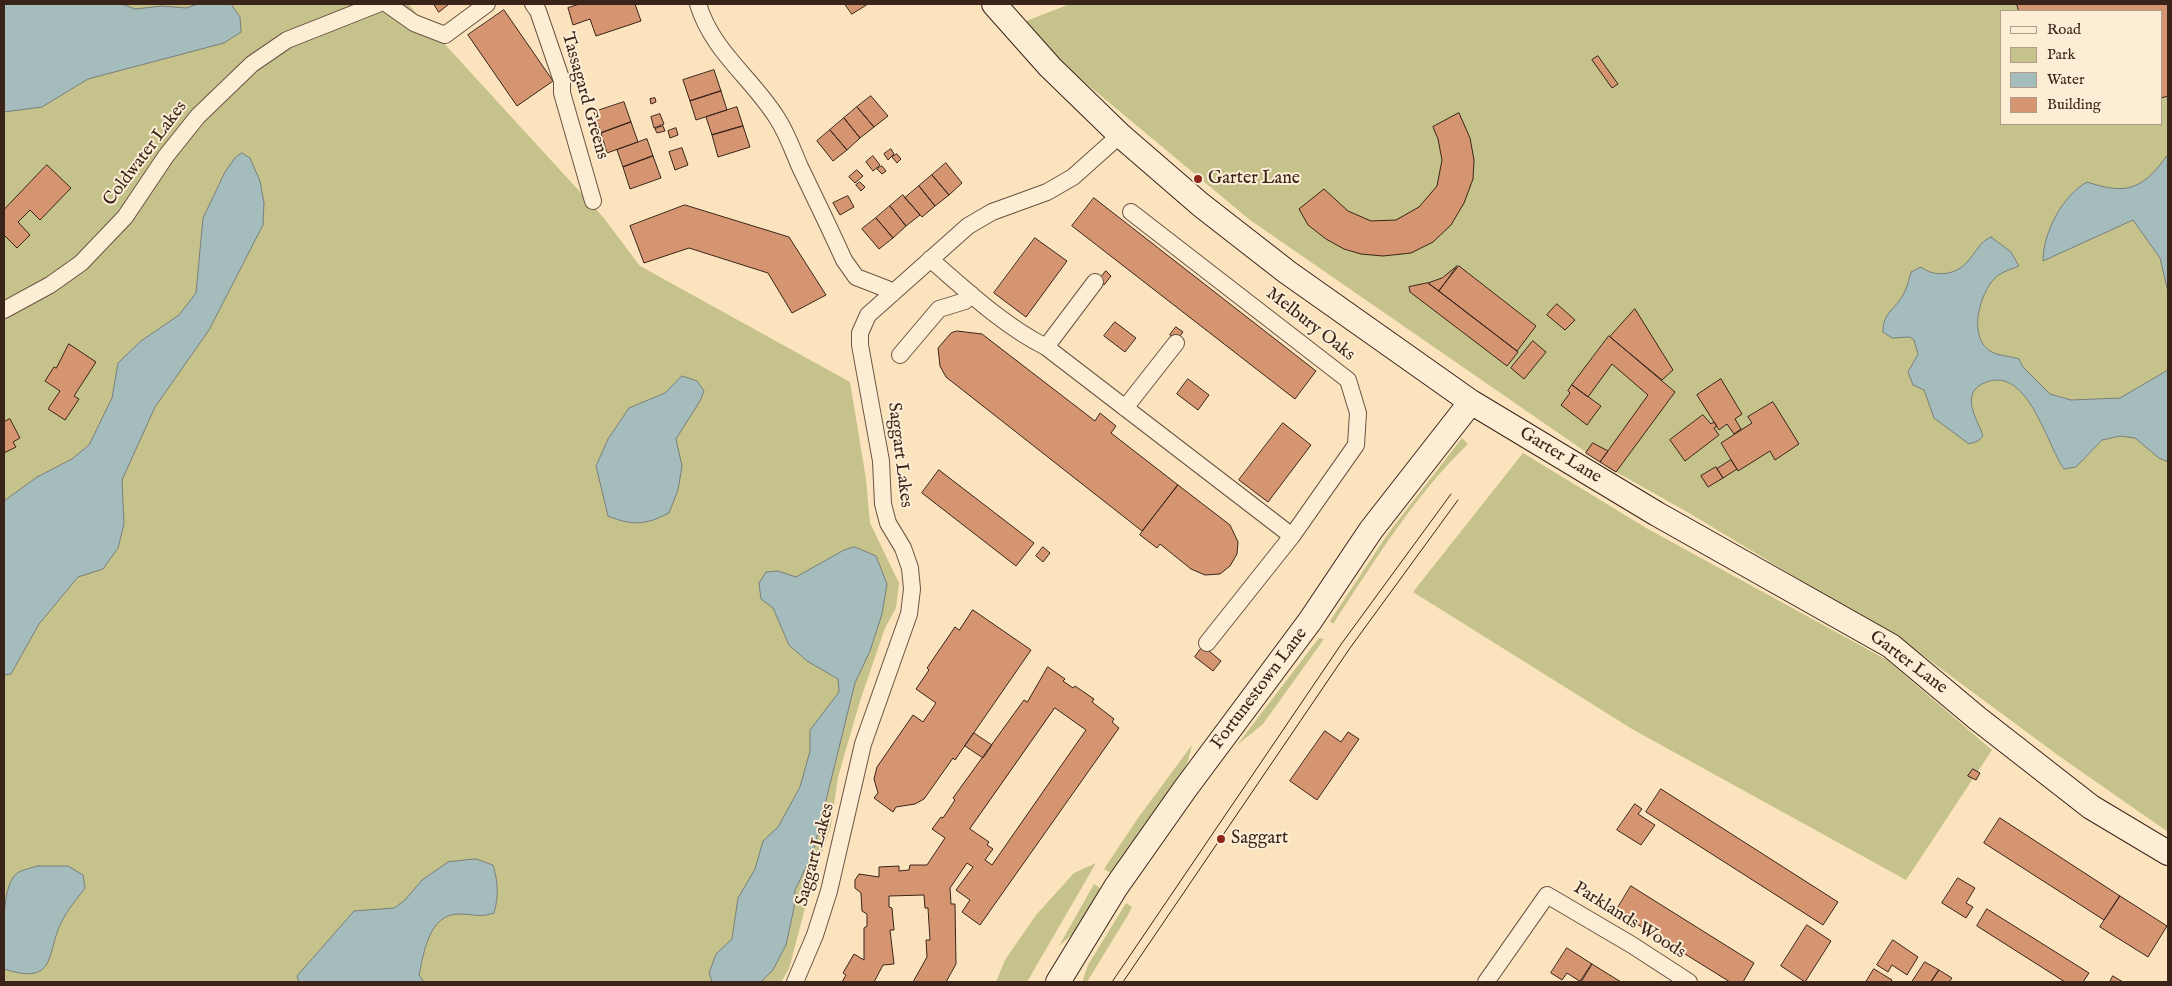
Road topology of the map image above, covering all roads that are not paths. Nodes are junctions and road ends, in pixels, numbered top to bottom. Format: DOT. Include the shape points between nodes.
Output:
graph roads {
  1 [pos="378,4"];
  2 [pos="387,4"];
  3 [pos="487,4"];
  4 [pos="532,4"];
  5 [pos="698,4"];
  6 [pos="994,4"];
  7 [pos="1120,135"];
  8 [pos="593,201"];
  9 [pos="1131,212"];
  10 [pos="930,259"];
  11 [pos="1095,282"];
  12 [pos="892,294"];
  13 [pos="972,294"];
  14 [pos="4,310"];
  15 [pos="1176,343"];
  16 [pos="1046,347"];
  17 [pos="900,355"];
  18 [pos="1471,402"];
  19 [pos="1125,408"];
  20 [pos="1292,536"];
  21 [pos="1207,643"];
  22 [pos="2168,853"];
  23 [pos="795,982"];
  24 [pos="1058,982"];
  25 [pos="1486,982"];
  26 [pos="1689,982"];
  1 -- 14 [label="street, Coldwater Lakes" via="287,40 252,64 198,116 166,156 125,217 81,263 50,285"];
  2 -- 3 [label="street" via="414,22 445,35"];
  4 -- 8 [label="street, Tassagard Greens" via="538,11 562,81 562,94"];
  5 -- 12 [label="street" via="703,22 727,60 756,89 778,120 844,260 856,277 888,289"];
  6 -- 7 [label="street, Garter Lane" via="1050,67"];
  7 -- 10 [label="street, Saggart Lakes" via="1073,178 1047,192 992,212 968,226"];
  7 -- 18 [label="street, Garter Lane" via="1201,205 1287,272"];
  9 -- 20 [label="street, Melbury Oaks" via="1348,380 1358,413 1356,445"];
  10 -- 12 [label="street, Saggart Lakes"];
  10 -- 13 [label="street"];
  11 -- 16 [label="street"];
  12 -- 23 [label="street, Saggart Lakes" via="868,315 860,333 860,344 881,461 888,523 910,568 909,614 872,716 829,891"];
  13 -- 16 [label="street"];
  13 -- 17 [label="street" via="964,301 939,309"];
  15 -- 19 [label="street"];
  16 -- 19 [label="street"];
  18 -- 22 [label="street, Garter Lane" via="1657,514 1891,646 2091,808"];
  18 -- 24 [label="street, Fortunestown Lane" via="1371,530 1310,621 1179,796 1116,887"];
  19 -- 20 [label="street"];
  20 -- 21 [label="street, Melbury Oaks"];
  25 -- 26 [label="street, Parklands Woods" via="1547,894"];
}
